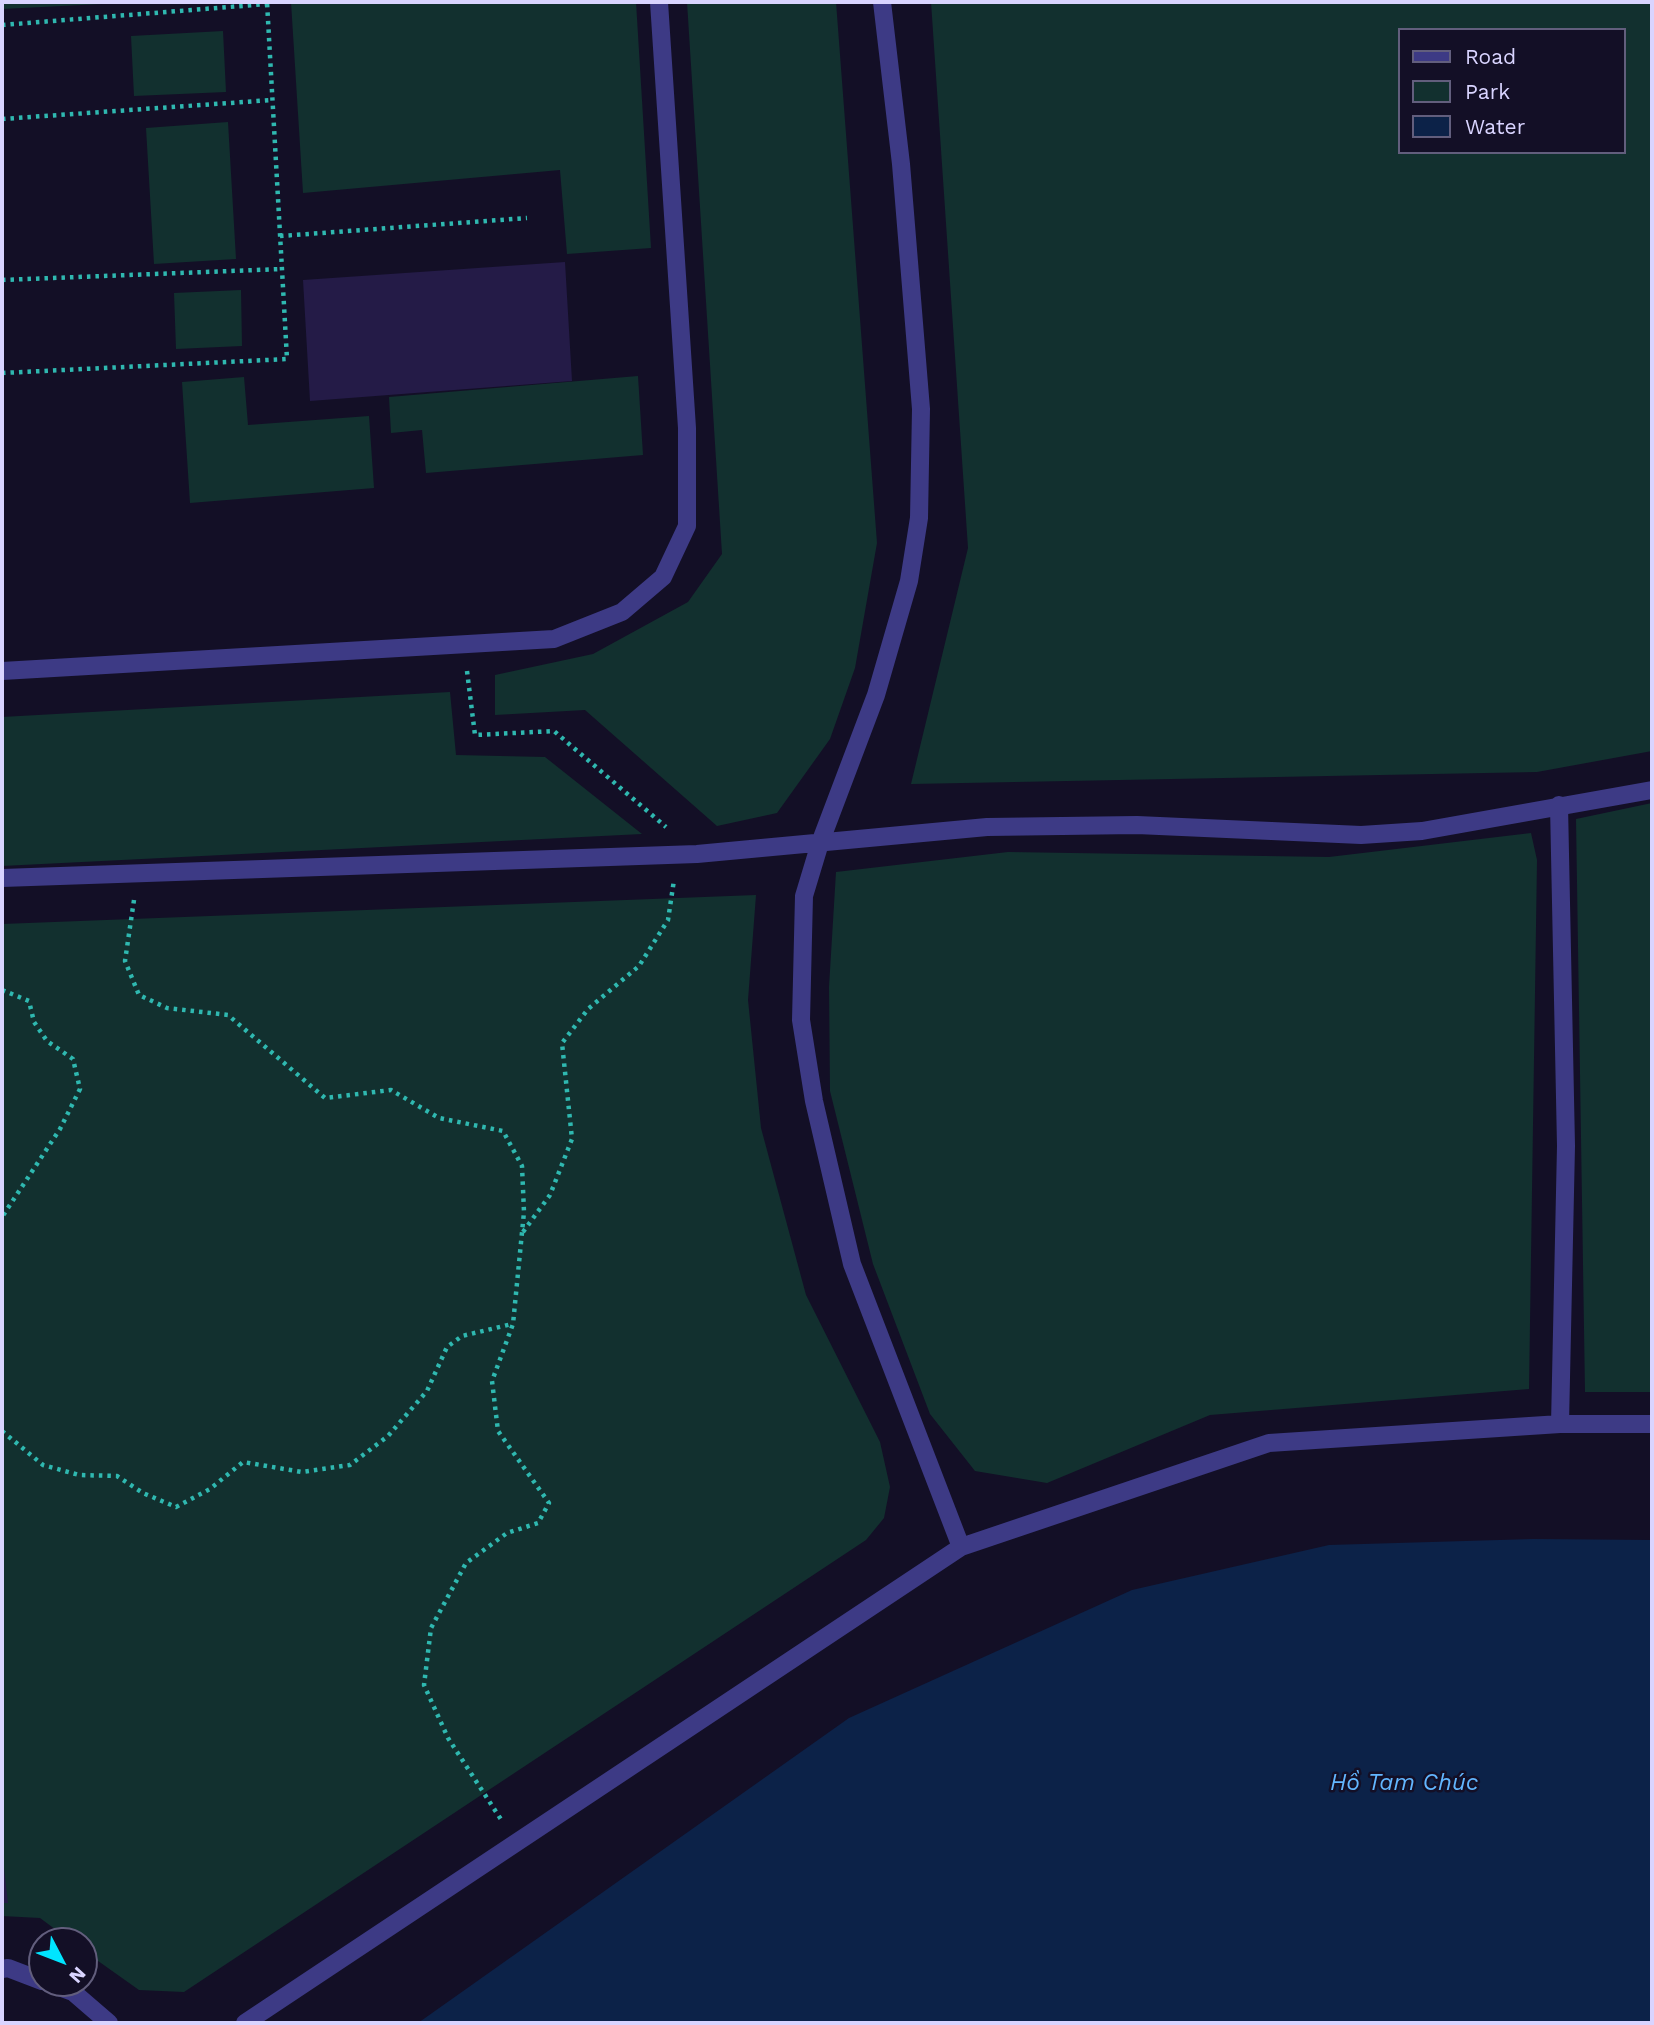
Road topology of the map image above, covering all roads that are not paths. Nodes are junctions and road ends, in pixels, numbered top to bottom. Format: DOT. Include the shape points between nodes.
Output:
graph roads {
  1 [pos="659,2"];
  2 [pos="882,2"];
  3 [pos="2,671"];
  4 [pos="1652,789"];
  5 [pos="1559,805"];
  6 [pos="820,842"];
  7 [pos="2,878"];
  8 [pos="1560,1424"];
  9 [pos="1652,1424"];
  10 [pos="961,1547"];
  11 [pos="2,1969"];
  12 [pos="28,1976"];
  13 [pos="79,1997"];
  14 [pos="109,2023"];
  15 [pos="246,2023"];
  1 -- 3 [label="street" via="687,428 687,526 663,577 622,612 554,639"];
  2 -- 6 [label="street" via="921,409 919,518 909,581 876,695"];
  4 -- 5 [label="street"];
  5 -- 6 [label="street" via="1422,831 1361,835 1137,825 987,827"];
  5 -- 8 [label="street" via="1566,1146"];
  6 -- 7 [label="street" via="697,854"];
  6 -- 10 [label="street" via="804,896 801,1020 814,1101 852,1264"];
  8 -- 9 [label="street"];
  8 -- 10 [label="street" via="1269,1443"];
  10 -- 15 [label="street"];
  11 -- 12 [label="street"];
  13 -- 14 [label="street"];
}
